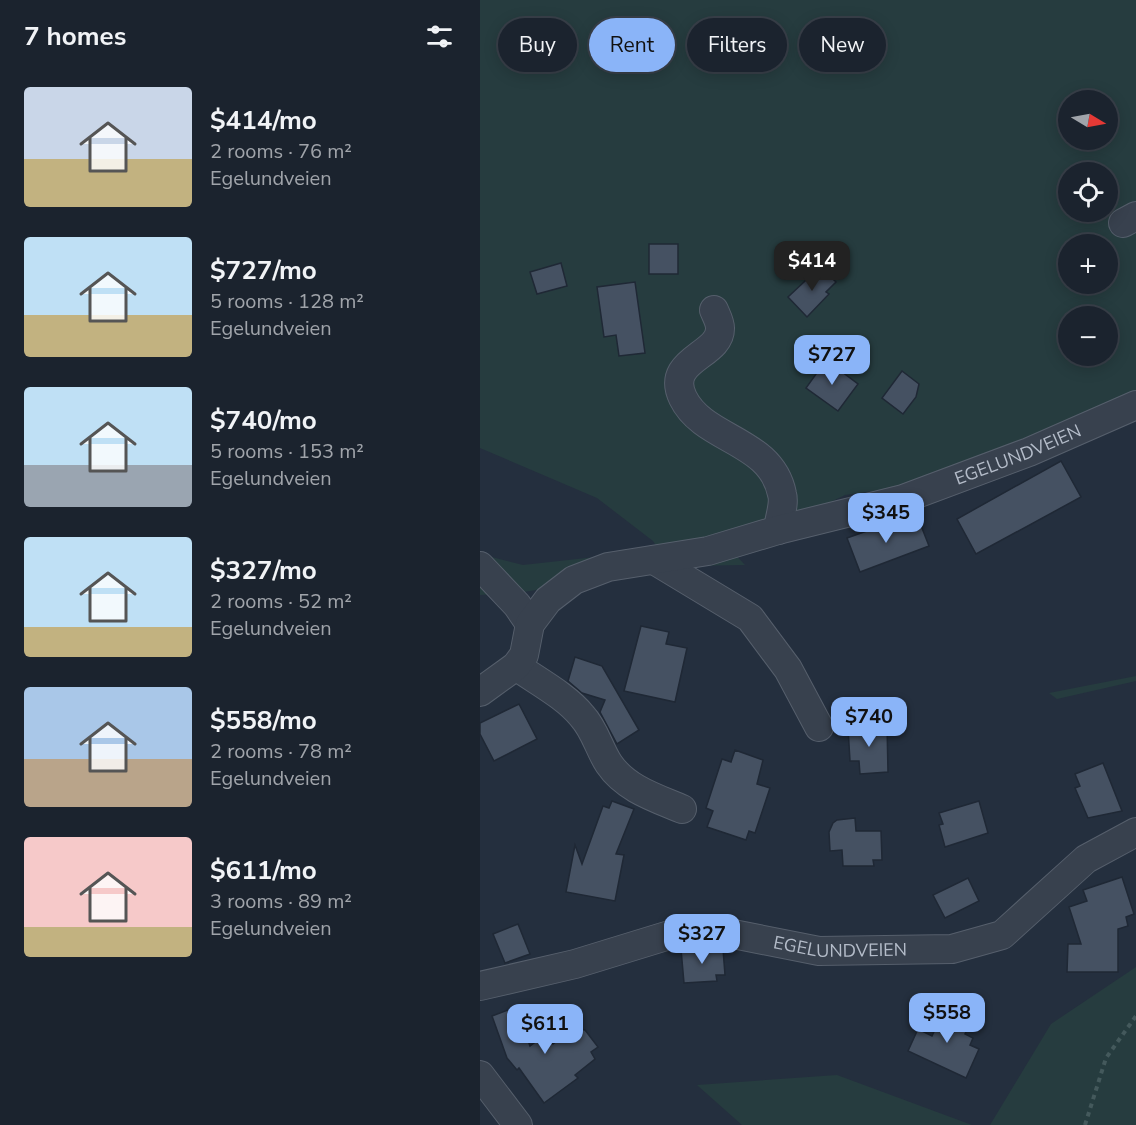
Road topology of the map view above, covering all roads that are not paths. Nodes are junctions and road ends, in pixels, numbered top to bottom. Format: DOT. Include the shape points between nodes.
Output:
graph roads {
  1 [pos="714,310"];
  2 [pos="1136,405"];
  3 [pos="778,530"];
  4 [pos="654,560"];
  5 [pos="480,566"];
  6 [pos="530,624"];
  7 [pos="516,666"];
  8 [pos="480,692"];
  9 [pos="819,728"];
  10 [pos="682,809"];
  11 [pos="1136,832"];
  12 [pos="480,986"];
  13 [pos="480,1075"];
  14 [pos="518,1125"];
  1 -- 3 [label="street" via="720,329 715,343 680,374 681,396 695,416 751,449 776,472 783,496"];
  2 -- 3 [label="street, EGELUNDVEIEN" via="1029,452 903,499"];
  3 -- 4 [label="street, EGELUNDVEIEN" via="708,551"];
  4 -- 6 [label="street, EGELUNDVEIEN" via="608,567 574,580 548,600"];
  4 -- 9 [label="street" via="750,618 788,669"];
  5 -- 6 [label="street"];
  6 -- 7 [label="street, EGELUNDVEIEN" via="524,655"];
  7 -- 8 [label="street"];
  7 -- 10 [label="street" via="582,714 620,778"];
  11 -- 12 [label="street, EGELUNDVEIEN" via="1086,859 1002,935 952,949 819,951 723,932 675,933 575,964"];
  13 -- 14 [label="street"];
}
